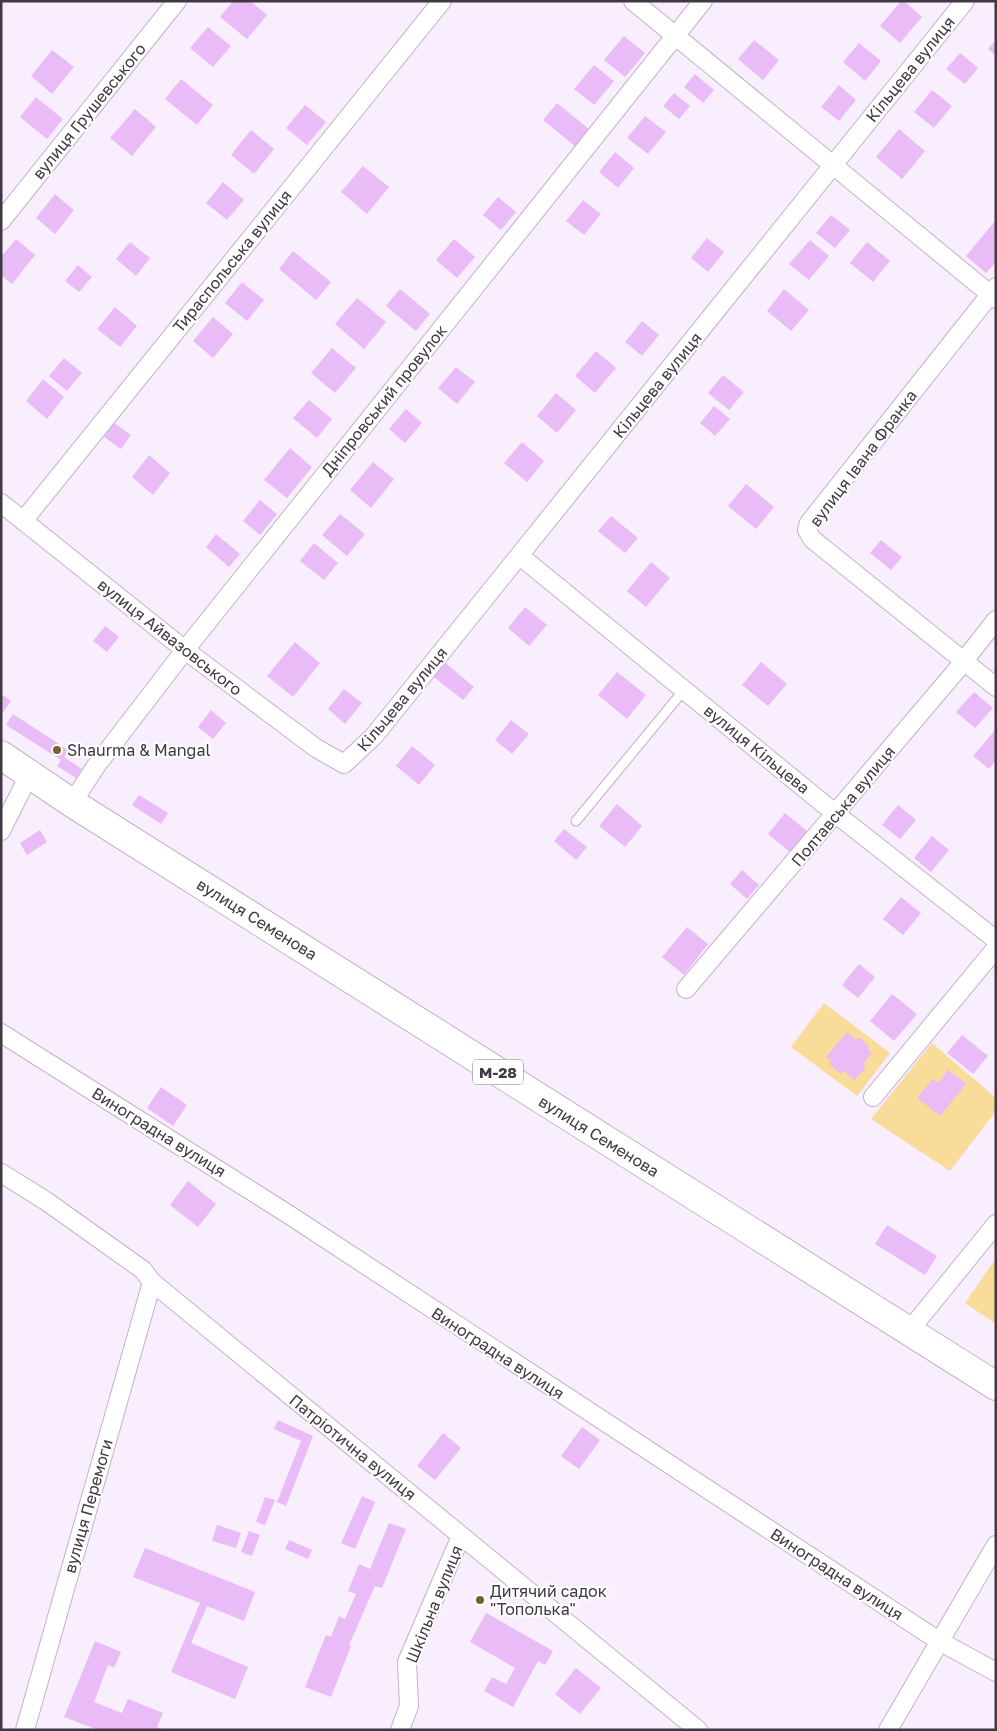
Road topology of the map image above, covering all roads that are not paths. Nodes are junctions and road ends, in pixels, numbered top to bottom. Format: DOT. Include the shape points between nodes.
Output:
graph roads {
  1 [pos="177,1"];
  2 [pos="442,1"];
  3 [pos="633,1"];
  4 [pos="702,1"];
  5 [pos="966,1"];
  6 [pos="675,35"];
  7 [pos="833,164"];
  8 [pos="1,222"];
  9 [pos="994,293"];
  10 [pos="1,503"];
  11 [pos="23,521"];
  12 [pos="520,556"];
  13 [pos="996,620"];
  14 [pos="185,650"];
  15 [pos="963,661"];
  16 [pos="996,687"];
  17 [pos="684,690"];
  18 [pos="1,755"];
  19 [pos="344,764"];
  20 [pos="29,775"];
  21 [pos="72,803"];
  22 [pos="836,814"];
  23 [pos="576,821"];
  24 [pos="1,831"];
  25 [pos="996,940"];
  26 [pos="996,948"];
  27 [pos="686,989"];
  28 [pos="1,1033"];
  29 [pos="873,1097"];
  30 [pos="1,1173"];
  31 [pos="996,1224"];
  32 [pos="152,1282"];
  33 [pos="909,1331"];
  34 [pos="996,1386"];
  35 [pos="461,1536"];
  36 [pos="996,1545"];
  37 [pos="939,1641"];
  38 [pos="996,1672"];
  39 [pos="25,1730"];
  40 [pos="400,1730"];
  41 [pos="698,1730"];
  42 [pos="888,1730"];
  1 -- 8 [label="street, вулиця Грушевського"];
  2 -- 11 [label="street, Тираспольська вулиця"];
  3 -- 6 [label="street"];
  4 -- 6 [label="street, Дніпровський провулок"];
  5 -- 7 [label="street, Кільцева вулиця"];
  6 -- 7 [label="street"];
  6 -- 14 [label="street, Дніпровський провулок"];
  7 -- 9 [label="street"];
  7 -- 12 [label="street, Кільцева вулиця"];
  9 -- 15 [label="street, вулиця Івана Франка" via="809,523 807,530 812,539"];
  10 -- 11 [label="street, вулиця Айвазовського"];
  11 -- 14 [label="street, вулиця Айвазовського"];
  12 -- 17 [label="street, вулиця Кільцева"];
  12 -- 19 [label="street, Кільцева вулиця" via="374,736"];
  13 -- 15 [label="street, Полтавська вулиця"];
  14 -- 19 [label="street, вулиця Айвазовського" via="316,748"];
  14 -- 21 [label="street, Дніпровський провулок" via="96,766"];
  15 -- 16 [label="street, вулиця Івана Франка"];
  15 -- 22 [label="street, Полтавська вулиця"];
  17 -- 22 [label="street, вулиця Кільцева"];
  17 -- 23 [label="lane"];
  18 -- 20 [label="highway, вулиця Семенова / М-28"];
  20 -- 21 [label="highway, вулиця Семенова / М-28"];
  20 -- 24 [label="street"];
  21 -- 33 [label="highway, вулиця Семенова / М-28"];
  22 -- 25 [label="street, вулиця Кільцева"];
  22 -- 27 [label="street, Полтавська вулиця"];
  26 -- 29 [label="street"];
  28 -- 37 [label="street, Виноградна вулиця" via="291,1216"];
  30 -- 32 [label="street, Патріотична вулиця" via="143,1270"];
  31 -- 33 [label="street"];
  32 -- 35 [label="street, Патріотична вулиця"];
  32 -- 39 [label="street, вулиця Перемоги"];
  33 -- 34 [label="highway, вулиця Семенова / М-28"];
  35 -- 40 [label="street, Шкільна вулиця" via="407,1662 409,1706"];
  35 -- 41 [label="street, Патріотична вулиця"];
  36 -- 37 [label="street"];
  37 -- 38 [label="street, Виноградна вулиця"];
  37 -- 42 [label="street"];
}
